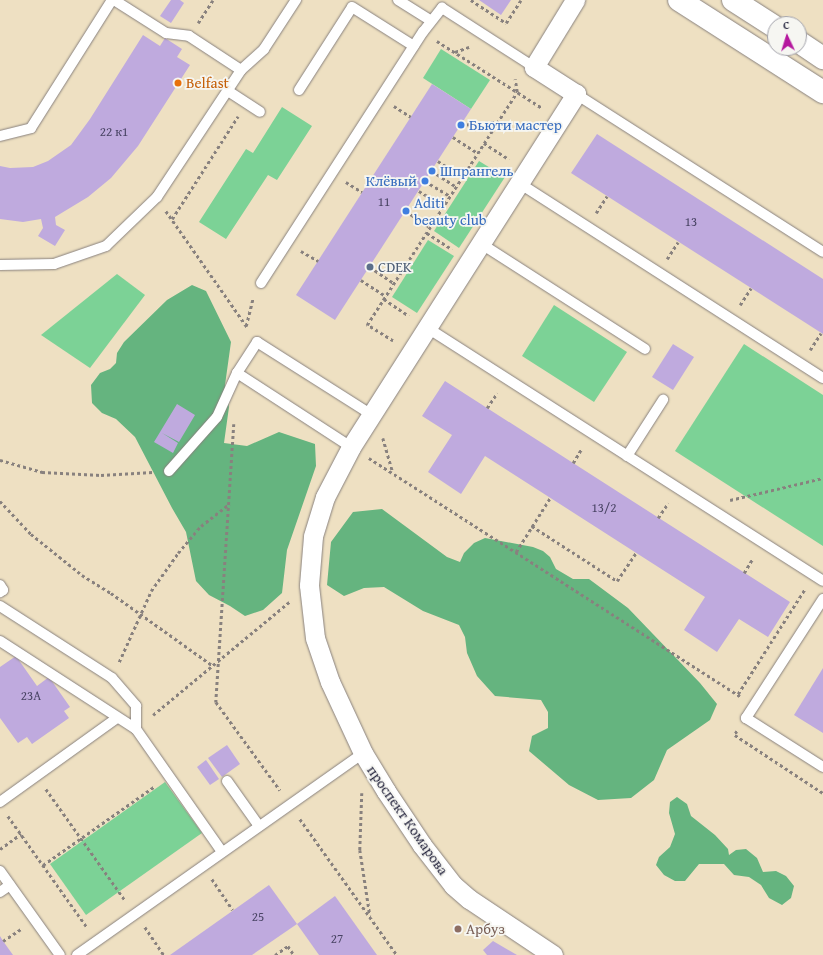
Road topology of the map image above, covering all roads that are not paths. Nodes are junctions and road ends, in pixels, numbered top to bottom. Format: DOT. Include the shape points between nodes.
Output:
graph roads {
  1 [pos="113,0"];
  2 [pos="296,0"];
  3 [pos="398,0"];
  4 [pos="576,0"];
  5 [pos="679,0"];
  6 [pos="733,0"];
  7 [pos="431,21"];
  8 [pos="767,22"];
  9 [pos="414,46"];
  10 [pos="807,47"];
  11 [pos="823,58"];
  12 [pos="534,67"];
  13 [pos="241,70"];
  14 [pos="299,90"];
  15 [pos="228,91"];
  16 [pos="823,92"];
  17 [pos="576,94"];
  18 [pos="260,112"];
  19 [pos="0,136"];
  20 [pos="523,177"];
  21 [pos="480,243"];
  22 [pos="823,252"];
  23 [pos="0,265"];
  24 [pos="261,283"];
  25 [pos="426,327"];
  26 [pos="645,349"];
  27 [pos="237,373"];
  28 [pos="823,378"];
  29 [pos="663,400"];
  30 [pos="372,415"];
  31 [pos="351,447"];
  32 [pos="628,456"];
  33 [pos="169,471"];
  34 [pos="823,581"];
  35 [pos="0,585"];
  36 [pos="0,592"];
  37 [pos="823,598"];
  38 [pos="0,606"];
  39 [pos="0,641"];
  40 [pos="117,718"];
  41 [pos="136,729"];
  42 [pos="362,753"];
  43 [pos="823,767"];
  44 [pos="227,781"];
  45 [pos="2,806"];
  46 [pos="259,826"];
  47 [pos="222,852"];
  48 [pos="0,871"];
  49 [pos="10,885"];
  50 [pos="0,892"];
  51 [pos="60,955"];
  52 [pos="77,955"];
  53 [pos="553,955"];
  1 -- 13 [label="lane" via="166,33 189,36"];
  1 -- 19 [label="lane" via="31,128"];
  2 -- 13 [label="lane" via="264,49"];
  3 -- 7 [label="lane"];
  4 -- 12 [label="street"];
  5 -- 16 [label="main road"];
  6 -- 8 [label="main road"];
  7 -- 9 [label="lane"];
  7 -- 12 [label="lane" via="442,8"];
  9 -- 14 [label="lane" via="352,7"];
  9 -- 24 [label="lane"];
  10 -- 11 [label="main road"];
  12 -- 17 [label="street"];
  13 -- 15 [label="lane"];
  15 -- 18 [label="lane"];
  15 -- 23 [label="lane" via="157,197 106,246 54,264"];
  17 -- 20 [label="street, проспект Комарова"];
  17 -- 22 [label="lane"];
  20 -- 21 [label="street, проспект Комарова"];
  20 -- 28 [label="lane"];
  21 -- 25 [label="street, проспект Комарова"];
  21 -- 26 [label="lane"];
  25 -- 30 [label="street, проспект Комарова"];
  25 -- 32 [label="lane"];
  27 -- 30 [label="lane" via="258,342"];
  27 -- 31 [label="lane"];
  27 -- 33 [label="lane" via="217,417"];
  29 -- 32 [label="lane"];
  30 -- 31 [label="street, проспект Комарова"];
  31 -- 42 [label="street, проспект Комарова" via="325,498 313,536 309,585 315,638 330,682"];
  32 -- 34 [label="lane"];
  35 -- 36 [label="lane" via="3,590"];
  37 -- 43 [label="lane" via="746,718"];
  38 -- 41 [label="lane" via="112,678 136,706"];
  39 -- 40 [label="lane"];
  40 -- 41 [label="lane"];
  40 -- 45 [label="lane" via="36,775"];
  41 -- 47 [label="lane"];
  42 -- 46 [label="lane"];
  42 -- 53 [label="street, проспект Комарова" via="422,845 453,884 470,899"];
  44 -- 46 [label="lane"];
  46 -- 47 [label="lane"];
  47 -- 52 [label="lane"];
  48 -- 49 [label="lane"];
  49 -- 50 [label="lane"];
  49 -- 51 [label="lane"];
}
